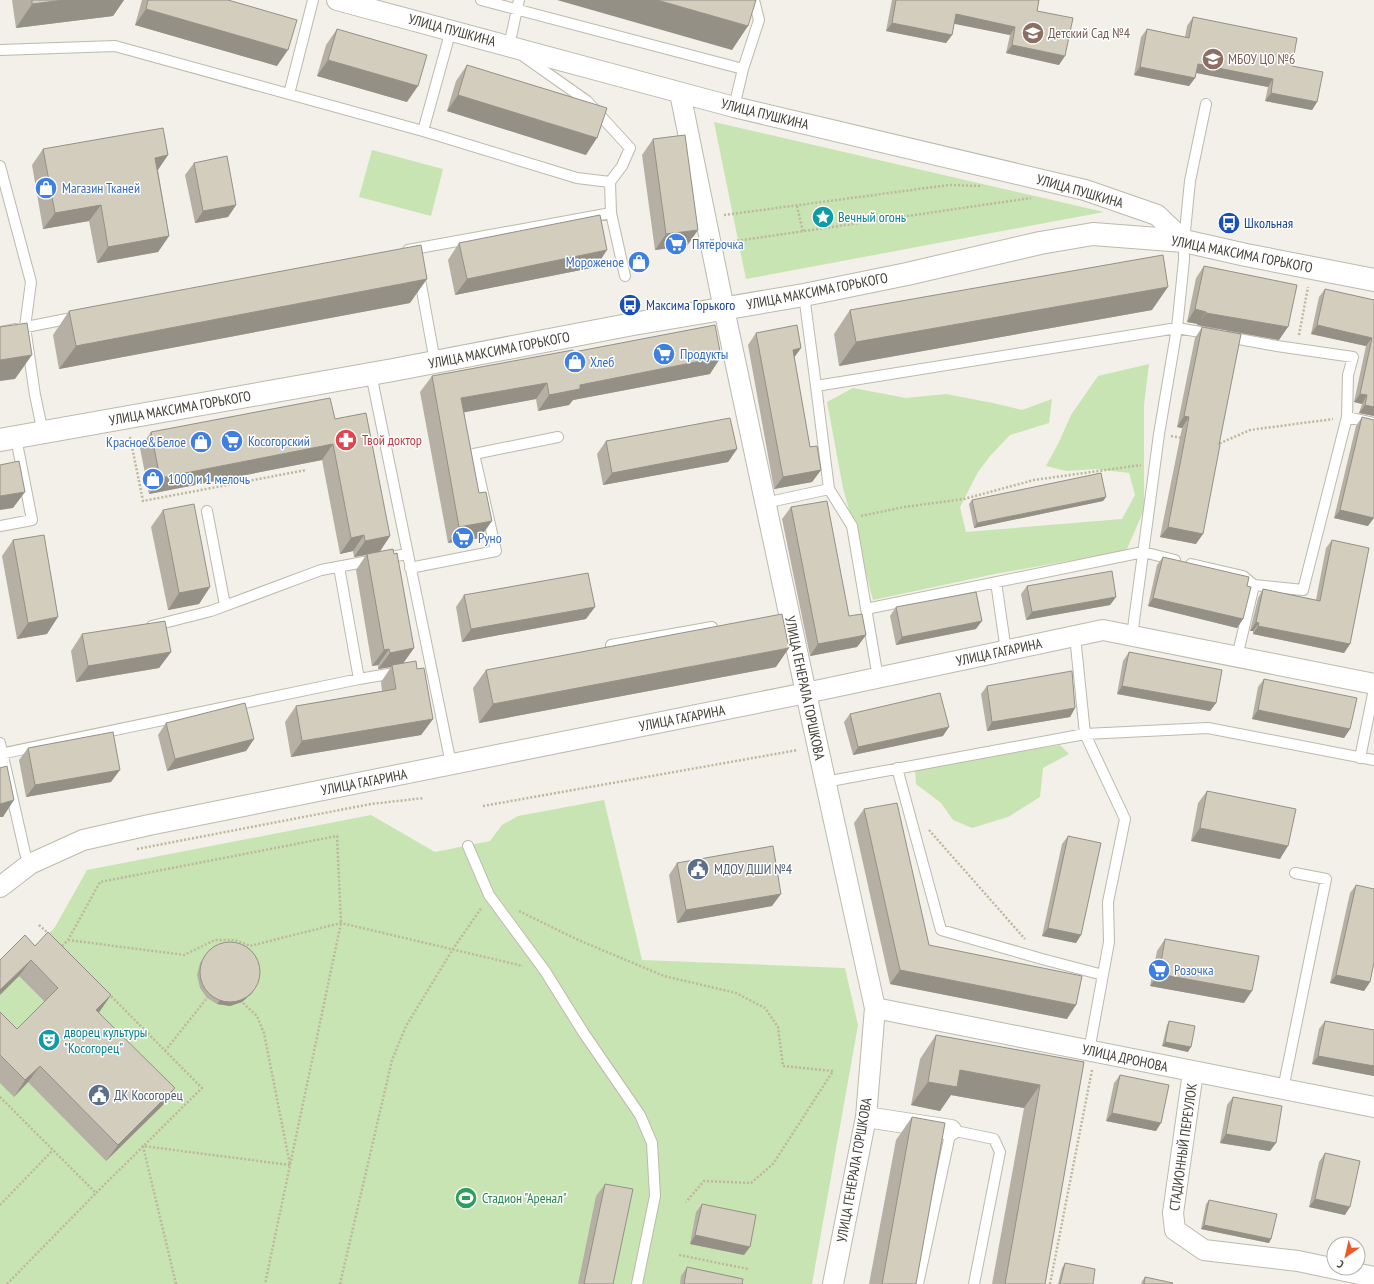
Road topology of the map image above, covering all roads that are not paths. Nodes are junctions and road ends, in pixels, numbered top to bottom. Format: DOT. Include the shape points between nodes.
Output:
graph roads {
  1 [pos="313,0"];
  2 [pos="337,0"];
  3 [pos="481,0"];
  4 [pos="754,0"];
  5 [pos="518,5"];
  6 [pos="451,30"];
  7 [pos="509,46"];
  8 [pos="0,50"];
  9 [pos="743,69"];
  10 [pos="680,93"];
  11 [pos="289,94"];
  12 [pos="1206,104"];
  13 [pos="734,107"];
  14 [pos="423,131"];
  15 [pos="0,166"];
  16 [pos="610,182"];
  17 [pos="611,214"];
  18 [pos="1184,241"];
  19 [pos="399,252"];
  20 [pos="416,256"];
  21 [pos="625,276"];
  22 [pos="1374,280"];
  23 [pos="804,295"];
  24 [pos="724,309"];
  25 [pos="87,315"];
  26 [pos="25,327"];
  27 [pos="1177,328"];
  28 [pos="0,332"];
  29 [pos="435,362"];
  30 [pos="371,374"];
  31 [pos="816,386"];
  32 [pos="1347,417"];
  33 [pos="1374,422"];
  34 [pos="43,433"];
  35 [pos="558,437"];
  36 [pos="8,439"];
  37 [pos="829,489"];
  38 [pos="765,503"];
  39 [pos="207,511"];
  40 [pos="0,526"];
  41 [pos="1143,552"];
  42 [pos="407,554"];
  43 [pos="339,567"];
  44 [pos="410,568"];
  45 [pos="996,582"];
  46 [pos="1254,585"];
  47 [pos="225,605"];
  48 [pos="866,609"];
  49 [pos="724,625"];
  50 [pos="150,626"];
  51 [pos="1075,636"];
  52 [pos="1132,636"];
  53 [pos="611,645"];
  54 [pos="1006,651"];
  55 [pos="1237,656"];
  56 [pos="409,670"];
  57 [pos="878,678"];
  58 [pos="358,679"];
  59 [pos="1374,684"];
  60 [pos="1374,689"];
  61 [pos="806,693"];
  62 [pos="1085,734"];
  63 [pos="0,743"];
  64 [pos="1,754"];
  65 [pos="1360,758"];
  66 [pos="1374,760"];
  67 [pos="451,764"];
  68 [pos="897,768"];
  69 [pos="825,782"];
  70 [pos="468,846"];
  71 [pos="30,864"];
  72 [pos="1295,873"];
  73 [pos="0,887"];
  74 [pos="1103,975"];
  75 [pos="875,1008"];
  76 [pos="1092,1051"];
  77 [pos="1193,1072"];
  78 [pos="1283,1089"];
  79 [pos="1374,1107"];
  80 [pos="866,1117"];
  81 [pos="951,1130"];
  82 [pos="1374,1277"];
  83 [pos="637,1284"];
  84 [pos="833,1284"];
  85 [pos="918,1284"];
  86 [pos="974,1284"];
  1 -- 11 [label="lane"];
  2 -- 6 [label="street, УЛИЦА ПУШКИНА"];
  3 -- 5 [label="lane"];
  4 -- 9 [label="lane" via="759,20"];
  5 -- 7 [label="lane"];
  5 -- 9 [label="lane"];
  6 -- 7 [label="street, УЛИЦА ПУШКИНА"];
  6 -- 14 [label="lane"];
  7 -- 10 [label="street, УЛИЦА ПУШКИНА"];
  7 -- 16 [label="lane" via="587,101 630,148 622,166"];
  8 -- 11 [label="lane" via="115,46"];
  9 -- 13 [label="lane"];
  10 -- 13 [label="street, УЛИЦА ПУШКИНА"];
  10 -- 24 [label="street, УЛИЦА ГЕНЕРАЛА ГОРШКОВА"];
  11 -- 14 [label="lane"];
  12 -- 18 [label="lane" via="1190,181"];
  13 -- 18 [label="street, УЛИЦА ПУШКИНА" via="1085,190 1157,215"];
  14 -- 16 [label="lane" via="577,178"];
  15 -- 26 [label="lane" via="31,282"];
  16 -- 17 [label="lane"];
  17 -- 20 [label="lane"];
  17 -- 21 [label="lane"];
  18 -- 22 [label="street, УЛИЦА МАКСИМА ГОРЬКОГО"];
  18 -- 23 [label="street, УЛИЦА МАКСИМА ГОРЬКОГО" via="1093,234 1040,242 907,274"];
  18 -- 27 [label="lane"];
  19 -- 20 [label="lane"];
  20 -- 29 [label="lane"];
  23 -- 24 [label="street, УЛИЦА МАКСИМА ГОРЬКОГО"];
  23 -- 31 [label="lane"];
  24 -- 29 [label="street, УЛИЦА МАКСИМА ГОРЬКОГО"];
  24 -- 38 [label="street, УЛИЦА ГЕНЕРАЛА ГОРШКОВА"];
  25 -- 26 [label="lane"];
  26 -- 28 [label="lane"];
  26 -- 34 [label="lane"];
  27 -- 31 [label="lane"];
  27 -- 32 [label="lane" via="1353,357 1348,375"];
  27 -- 41 [label="lane"];
  29 -- 30 [label="street, УЛИЦА МАКСИМА ГОРЬКОГО"];
  30 -- 34 [label="street, УЛИЦА МАКСИМА ГОРЬКОГО"];
  30 -- 42 [label="lane"];
  31 -- 37 [label="lane"];
  32 -- 33 [label="lane"];
  32 -- 46 [label="lane" via="1303,590"];
  34 -- 36 [label="street, УЛИЦА МАКСИМА ГОРЬКОГО"];
  35 -- 44 [label="lane" via="474,454 496,551"];
  36 -- 40 [label="lane" via="32,520"];
  37 -- 38 [label="lane"];
  37 -- 48 [label="lane" via="852,526"];
  38 -- 61 [label="street, УЛИЦА ГЕНЕРАЛА ГОРШКОВА" via="783,615"];
  39 -- 47 [label="lane"];
  41 -- 45 [label="lane"];
  41 -- 46 [label="lane" via="1243,576"];
  41 -- 52 [label="lane"];
  42 -- 43 [label="lane"];
  42 -- 44 [label="lane"];
  43 -- 47 [label="lane" via="321,570"];
  43 -- 58 [label="lane"];
  44 -- 67 [label="lane" via="427,667"];
  45 -- 48 [label="lane"];
  45 -- 54 [label="lane"];
  46 -- 55 [label="lane"];
  47 -- 50 [label="lane" via="211,611"];
  48 -- 57 [label="lane"];
  49 -- 53 [label="lane"];
  51 -- 52 [label="street, УЛИЦА ГАГАРИНА" via="1103,630"];
  51 -- 54 [label="street, УЛИЦА ГАГАРИНА"];
  51 -- 62 [label="lane"];
  52 -- 55 [label="street, УЛИЦА ГАГАРИНА"];
  54 -- 57 [label="street, УЛИЦА ГАГАРИНА"];
  55 -- 59 [label="street, УЛИЦА ГАГАРИНА"];
  56 -- 58 [label="lane"];
  57 -- 61 [label="street, УЛИЦА ГАГАРИНА"];
  58 -- 64 [label="lane"];
  60 -- 65 [label="lane"];
  61 -- 67 [label="street, УЛИЦА ГАГАРИНА"];
  61 -- 69 [label="street, УЛИЦА ГЕНЕРАЛА ГОРШКОВА"];
  62 -- 65 [label="lane" via="1208,728"];
  62 -- 68 [label="lane"];
  62 -- 74 [label="lane" via="1125,819 1108,902 1109,942"];
  63 -- 64 [label="lane"];
  64 -- 71 [label="lane" via="25,853"];
  65 -- 66 [label="lane"];
  67 -- 71 [label="street, УЛИЦА ГАГАРИНА" via="83,840"];
  68 -- 69 [label="lane"];
  68 -- 74 [label="lane" via="941,930"];
  69 -- 75 [label="street, УЛИЦА ГЕНЕРАЛА ГОРШКОВА"];
  70 -- 83 [label="lane" via="490,895 545,971 640,1115 652,1143 655,1196"];
  71 -- 73 [label="street, УЛИЦА ГАГАРИНА"];
  72 -- 78 [label="lane" via="1326,879"];
  74 -- 76 [label="lane"];
  75 -- 76 [label="street, УЛИЦА ДРОНОВА"];
  75 -- 80 [label="street, УЛИЦА ГЕНЕРАЛА ГОРШКОВА"];
  76 -- 77 [label="street, УЛИЦА ДРОНОВА"];
  77 -- 78 [label="street, УЛИЦА ДРОНОВА"];
  77 -- 82 [label="street, СТАДИОННЫЙ ПЕРЕУЛОК" via="1173,1213 1175,1230 1204,1250 1298,1261"];
  78 -- 79 [label="street, УЛИЦА ДРОНОВА"];
  80 -- 81 [label="street"];
  80 -- 84 [label="street, УЛИЦА ГЕНЕРАЛА ГОРШКОВА"];
  81 -- 85 [label="lane"];
  81 -- 86 [label="lane" via="994,1139 1000,1152"];
}
